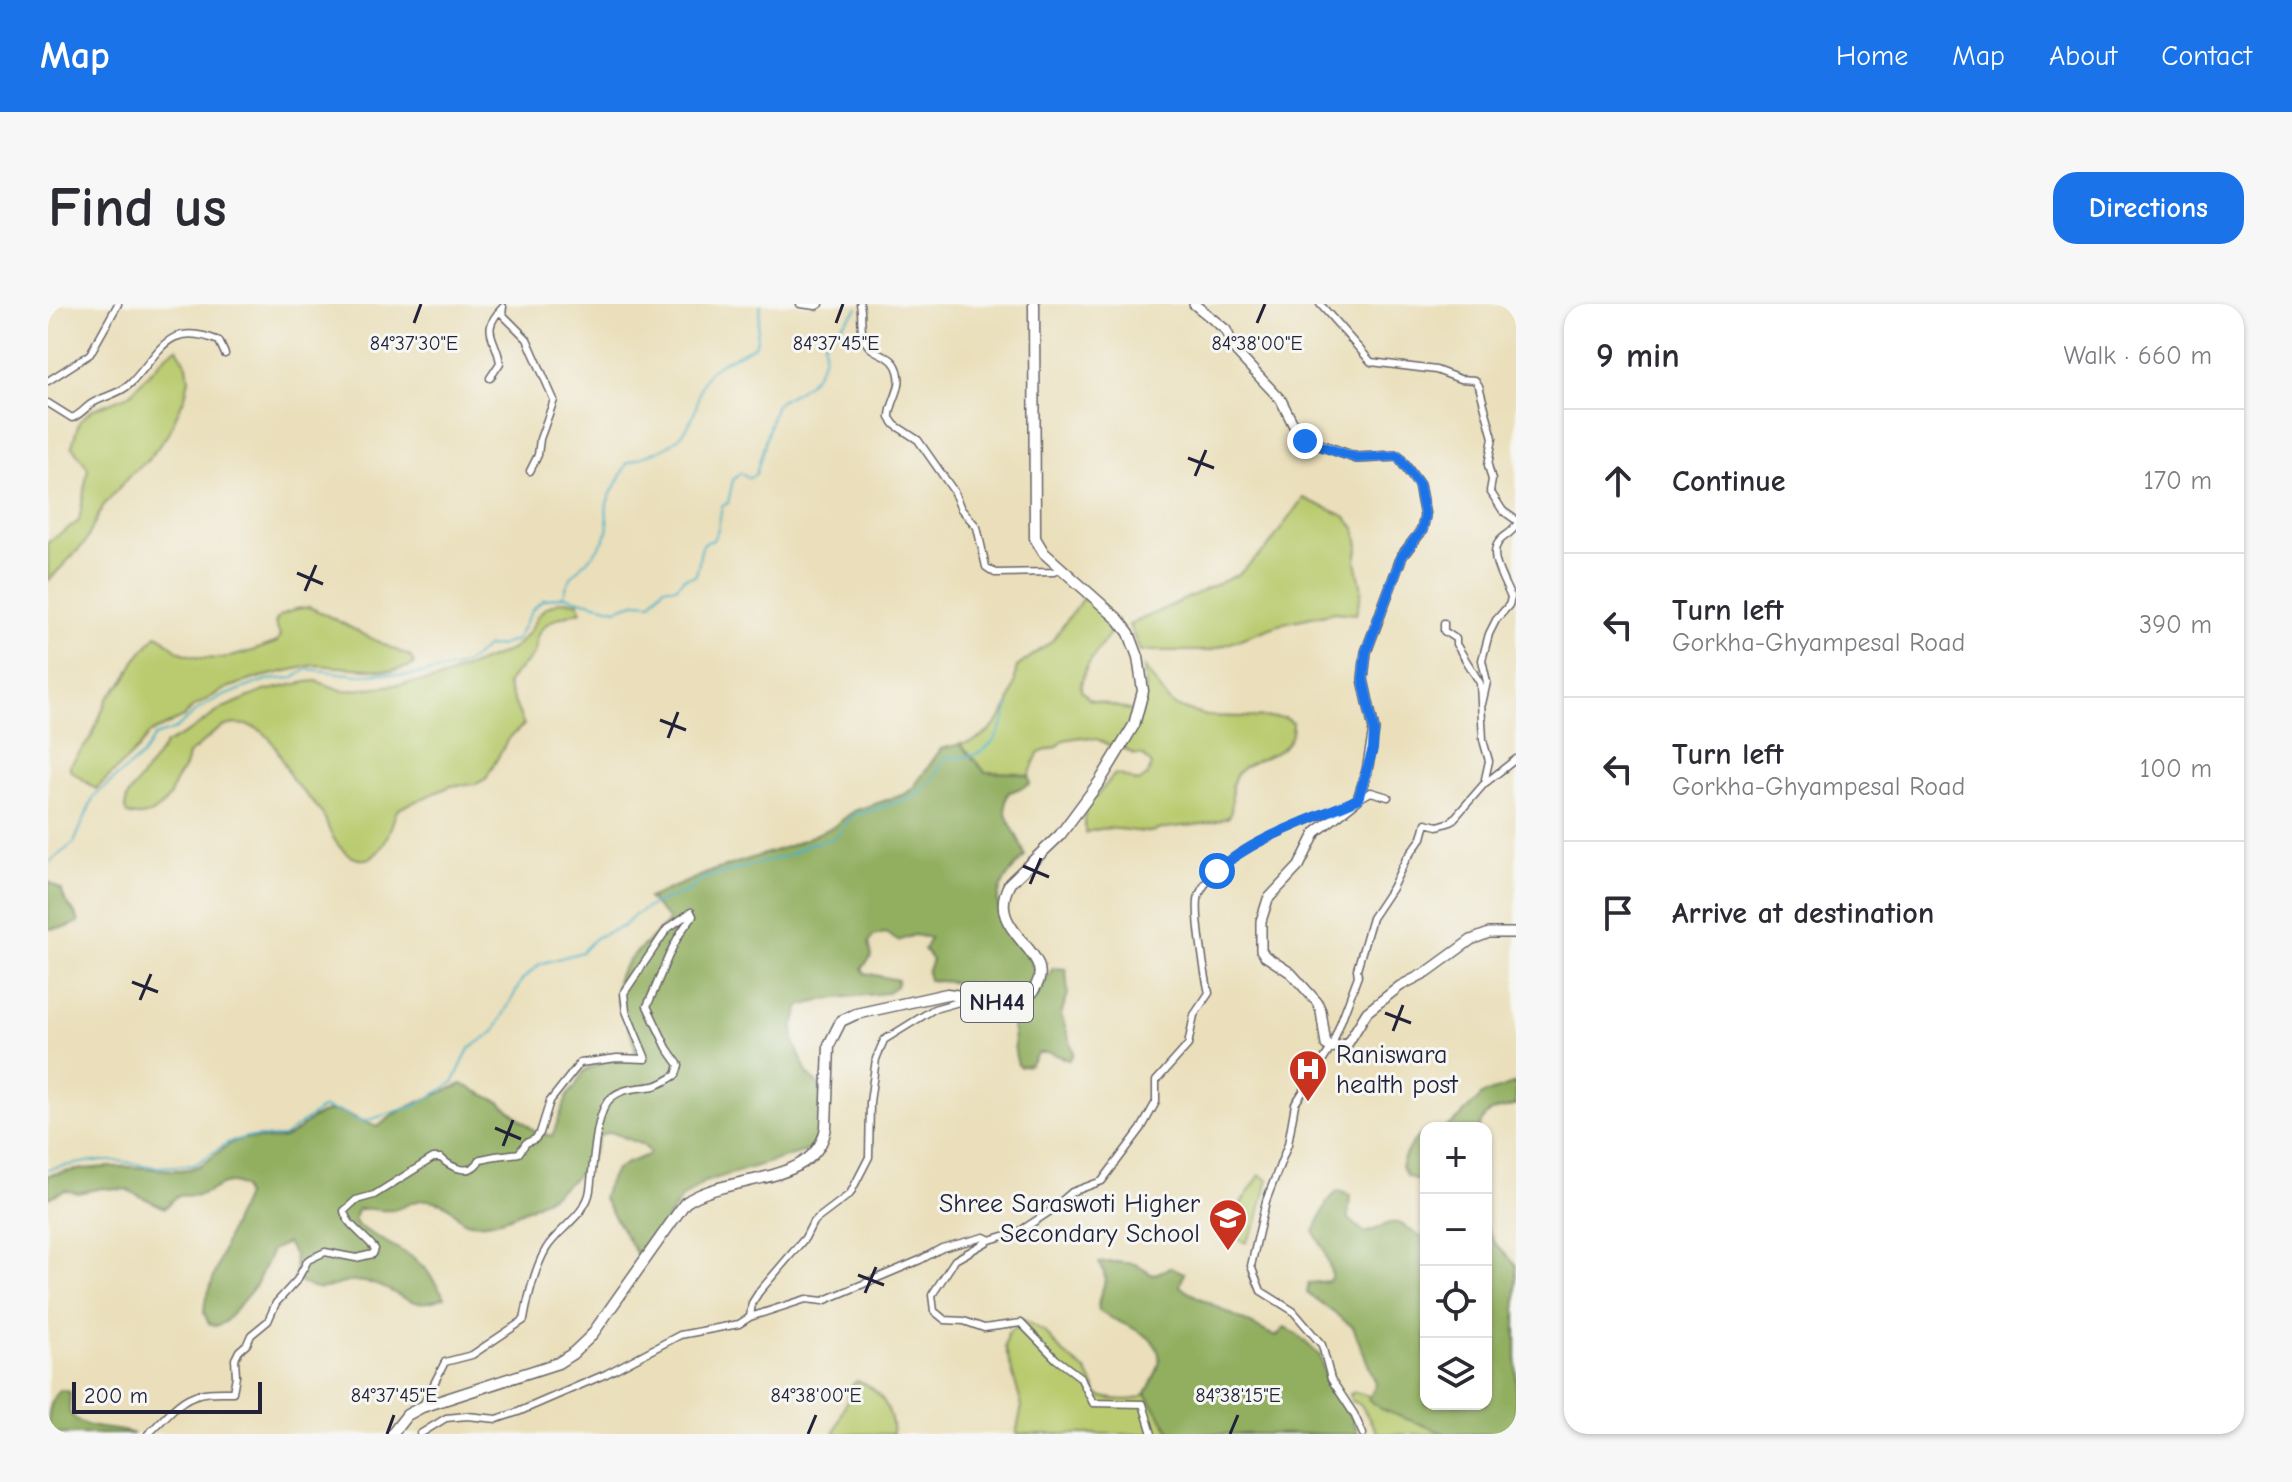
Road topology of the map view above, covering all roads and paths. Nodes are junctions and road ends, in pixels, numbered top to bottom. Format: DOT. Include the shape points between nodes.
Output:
graph roads {
  1 [pos="118,304"];
  2 [pos="800,304"];
  3 [pos="820,304"];
  4 [pos="860,304"];
  5 [pos="1034,304"];
  6 [pos="1194,304"];
  7 [pos="1320,304"];
  8 [pos="504,305"];
  9 [pos="1207,309"];
  10 [pos="225,354"];
  11 [pos="490,378"];
  12 [pos="48,381"];
  13 [pos="51,407"];
  14 [pos="530,471"];
  15 [pos="1516,523"];
  16 [pos="1059,569"];
  17 [pos="1444,623"];
  18 [pos="1482,704"];
  19 [pos="1516,759"];
  20 [pos="1488,781"];
  21 [pos="1388,797"];
  22 [pos="1358,799"];
  23 [pos="1516,933"];
  24 [pos="993,1002"];
  25 [pos="1331,1048"];
  26 [pos="990,1240"];
  27 [pos="750,1317"];
  28 [pos="422,1407"];
  29 [pos="148,1434"];
  30 [pos="392,1434"];
  31 [pos="420,1434"];
  32 [pos="1152,1434"];
  33 [pos="1363,1434"];
  1 -- 12 [label="street" via="90,354"];
  2 -- 3 [label="street"];
  4 -- 16 [label="street" via="865,341 887,355 900,377 890,418 918,440 977,527 986,567 995,573"];
  5 -- 16 [label="main road, NH44" via="1033,522 1038,546"];
  6 -- 9 [label="main road"];
  7 -- 15 [label="street" via="1371,362 1475,380 1493,438 1490,491"];
  8 -- 11 [label="street" via="489,327 500,363"];
  8 -- 14 [label="street" via="502,314 527,339 554,400"];
  9 -- 22 [label="main road" via="1237,353 1281,400 1300,438 1357,458 1398,456 1419,485 1422,530 1402,556 1366,652 1363,679 1373,749"];
  10 -- 13 [label="street" via="219,341 205,335 180,335 154,352 128,387 89,405 79,416 72,418"];
  15 -- 18 [label="street" via="1495,552 1511,598 1489,634 1482,660 1487,682"];
  16 -- 24 [label="main road, NH44" via="1129,633 1143,691 1134,725 1092,793 1005,891 1003,911 1041,974 1024,1001"];
  17 -- 18 [label="street" via="1444,631 1456,639 1480,683"];
  18 -- 20 [label="street"];
  19 -- 20 [label="street"];
  20 -- 25 [label="street" via="1451,822 1426,823 1422,828 1422,838 1369,926 1358,976"];
  21 -- 22 [label="street" via="1371,792"];
  22 -- 25 [label="main road" via="1316,832 1299,866 1268,899 1261,921 1261,950 1317,1002"];
  22 -- 26 [label="street" via="1263,840 1217,871 1198,898 1201,960 1209,993 1194,1015 1188,1045 1156,1081 1156,1102 1141,1129 1102,1181 1072,1192 1020,1231"];
  23 -- 25 [label="main road" via="1489,933 1471,940 1376,1003 1348,1043"];
  24 -- 27 [label="street" via="959,1002 934,1009 884,1040 870,1102 869,1157 850,1194 813,1222 759,1292"];
  24 -- 28 [label="main road, NH44" via="947,994 841,1021 829,1045 826,1127 814,1155 792,1168 703,1192 685,1203 591,1336 572,1354 545,1368"];
  25 -- 33 [label="street" via="1295,1104 1251,1266 1261,1291 1293,1311 1322,1345 1331,1379"];
  26 -- 27 [label="street" via="942,1248 823,1301 806,1299"];
  26 -- 32 [label="street" via="955,1260 932,1295 938,1317 984,1328 1021,1323 1080,1377 1093,1403 1143,1404"];
  27 -- 31 [label="street" via="739,1324 680,1335 518,1412 497,1419 446,1418"];
  28 -- 29 [label="street" via="445,1362 472,1355 524,1320 546,1249 590,1192 608,1101 622,1090 657,1085 676,1075 679,1065 647,1006 691,912 667,929 624,993 646,1059 580,1063 550,1101 540,1133 519,1153 487,1157 470,1169 433,1158 348,1205 345,1218 375,1249 373,1254 356,1258 325,1252 308,1260 268,1321 239,1351 233,1392 198,1394 179,1403"];
  28 -- 30 [label="main road, NH44" via="407,1415"];
}
